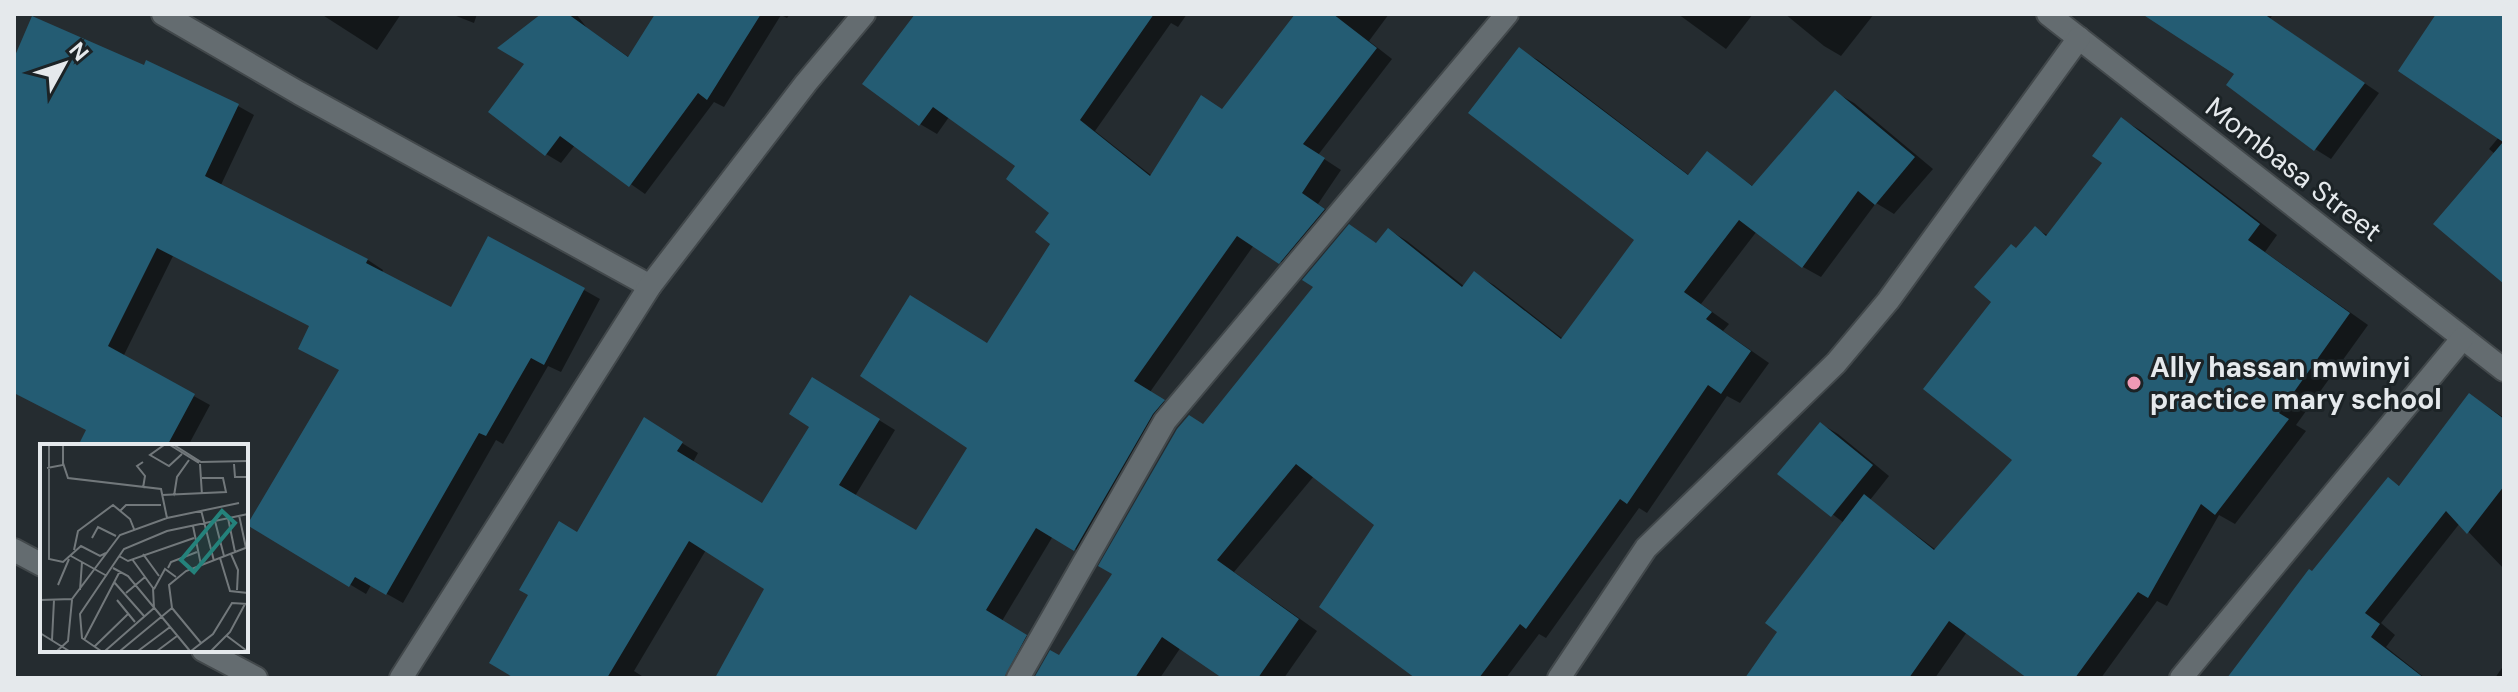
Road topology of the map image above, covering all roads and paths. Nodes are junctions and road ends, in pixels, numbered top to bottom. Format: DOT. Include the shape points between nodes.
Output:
graph roads {
  1 [pos="163,14"];
  2 [pos="864,14"];
  3 [pos="1507,14"];
  4 [pos="2048,14"];
  5 [pos="2079,38"];
  6 [pos="650,286"];
  7 [pos="2462,339"];
  8 [pos="2504,370"];
  9 [pos="14,550"];
  10 [pos="40,564"];
  11 [pos="207,652"];
  12 [pos="256,678"];
  13 [pos="401,678"];
  14 [pos="1018,678"];
  15 [pos="1559,678"];
  16 [pos="2181,678"];
  1 -- 6 [label="street"];
  2 -- 6 [label="street"];
  3 -- 14 [label="street" via="1165,421"];
  4 -- 5 [label="street, Mombasa Street"];
  5 -- 7 [label="street, Mombasa Street"];
  5 -- 15 [label="street" via="1888,301 1836,363 1646,548"];
  6 -- 13 [label="street"];
  7 -- 8 [label="street, Mombasa Street"];
  7 -- 16 [label="street"];
  9 -- 10 [label="street"];
  11 -- 12 [label="street"];
}
